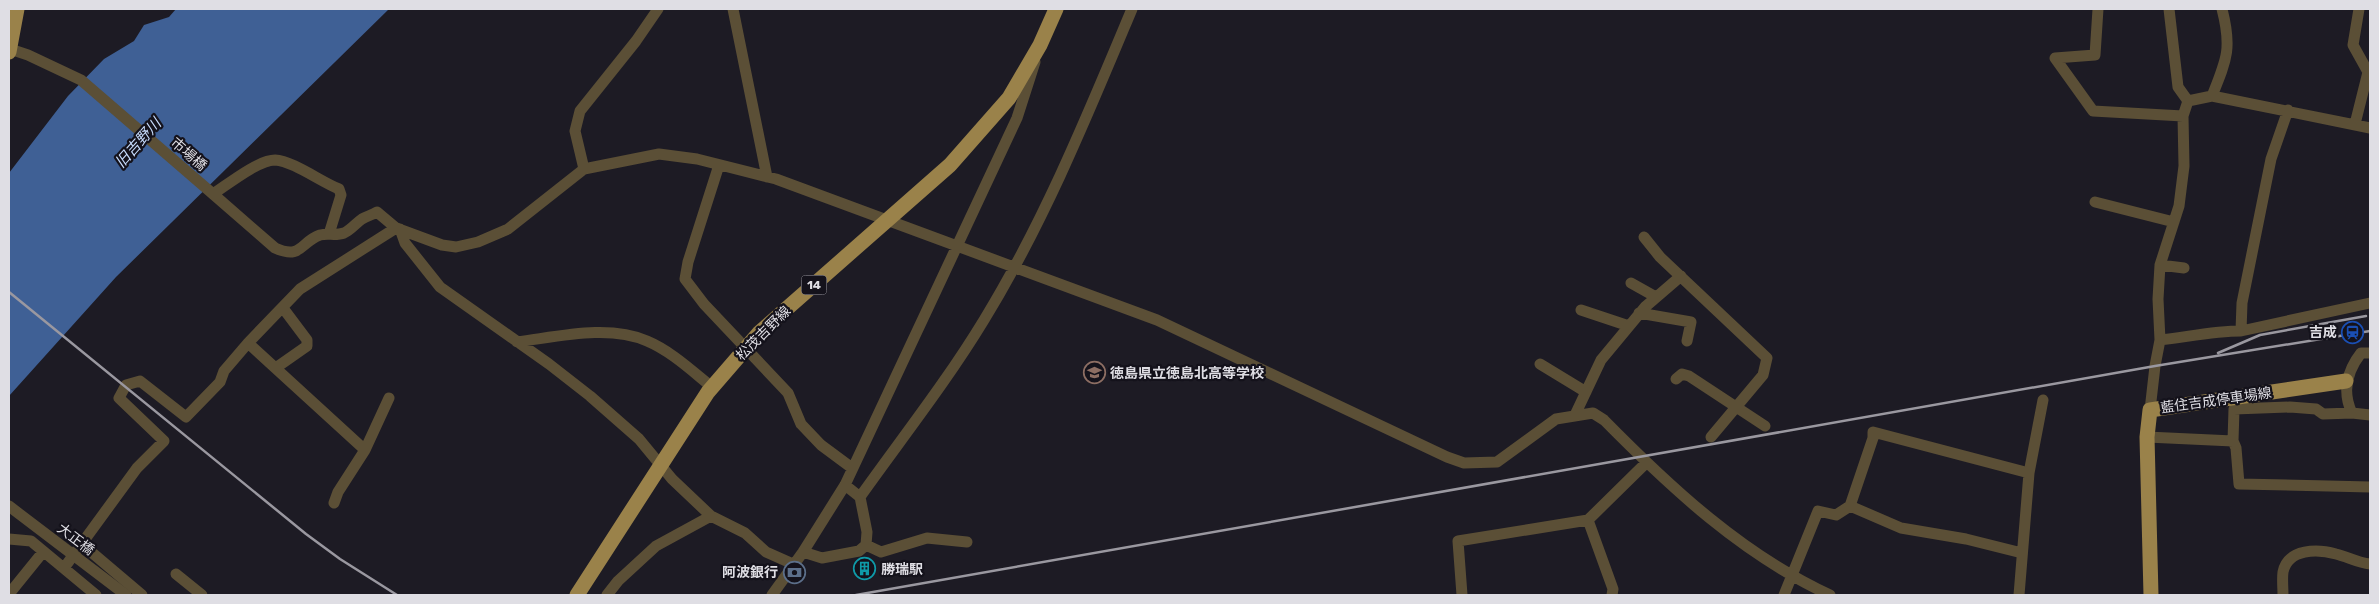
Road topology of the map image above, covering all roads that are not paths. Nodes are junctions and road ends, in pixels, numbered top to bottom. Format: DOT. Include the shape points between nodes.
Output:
graph roads {
  1 [pos="16,9"];
  2 [pos="658,9"];
  3 [pos="733,9"];
  4 [pos="1056,9"];
  5 [pos="1132,9"];
  6 [pos="2098,9"];
  7 [pos="2169,9"];
  8 [pos="2222,9"];
  9 [pos="2359,9"];
  10 [pos="1040,45"];
  11 [pos="9,50"];
  12 [pos="2212,96"];
  13 [pos="2188,102"];
  14 [pos="2288,110"];
  15 [pos="2183,116"];
  16 [pos="2355,124"];
  17 [pos="2370,128"];
  18 [pos="719,165"];
  19 [pos="584,169"];
  20 [pos="767,177"];
  21 [pos="211,193"];
  22 [pos="2095,202"];
  23 [pos="888,220"];
  24 [pos="2174,222"];
  25 [pos="398,229"];
  26 [pos="329,234"];
  27 [pos="1644,237"];
  28 [pos="958,246"];
  29 [pos="2160,264"];
  30 [pos="1014,267"];
  31 [pos="2184,268"];
  32 [pos="1681,276"];
  33 [pos="1630,283"];
  34 [pos="1656,297"];
  35 [pos="2370,303"];
  36 [pos="283,308"];
  37 [pos="1581,310"];
  38 [pos="1639,314"];
  39 [pos="1629,326"];
  40 [pos="2241,332"];
  41 [pos="2160,340"];
  42 [pos="1687,341"];
  43 [pos="517,342"];
  44 [pos="248,343"];
  45 [pos="745,348"];
  46 [pos="2370,353"];
  47 [pos="1540,364"];
  48 [pos="277,367"];
  49 [pos="1676,379"];
  50 [pos="2346,381"];
  51 [pos="712,387"];
  52 [pos="1586,392"];
  53 [pos="389,398"];
  54 [pos="2043,400"];
  55 [pos="2267,400"];
  56 [pos="1737,406"];
  57 [pos="2150,410"];
  58 [pos="2352,413"];
  59 [pos="1575,415"];
  60 [pos="2370,415"];
  61 [pos="1765,426"];
  62 [pos="1711,437"];
  63 [pos="2147,437"];
  64 [pos="2233,442"];
  65 [pos="365,450"];
  66 [pos="1646,463"];
  67 [pos="660,466"];
  68 [pos="852,468"];
  69 [pos="2029,473"];
  70 [pos="845,485"];
  71 [pos="2370,487"];
  72 [pos="860,497"];
  73 [pos="334,503"];
  74 [pos="9,506"];
  75 [pos="1850,506"];
  76 [pos="711,516"];
  77 [pos="1588,520"];
  78 [pos="9,539"];
  79 [pos="967,542"];
  80 [pos="83,545"];
  81 [pos="866,545"];
  82 [pos="43,552"];
  83 [pos="803,552"];
  84 [pos="2022,553"];
  85 [pos="794,564"];
  86 [pos="2370,564"];
  87 [pos="64,568"];
  88 [pos="176,574"];
  89 [pos="1791,575"];
  90 [pos="188,591"];
  91 [pos="9,594"];
  92 [pos="96,595"];
  93 [pos="126,595"];
  94 [pos="142,595"];
  95 [pos="202,595"];
  96 [pos="577,595"];
  97 [pos="607,595"];
  98 [pos="772,595"];
  99 [pos="1462,595"];
  100 [pos="1612,595"];
  101 [pos="1784,595"];
  102 [pos="1830,595"];
  103 [pos="2019,595"];
  104 [pos="2151,595"];
  105 [pos="2282,595"];
  1 -- 11 [label="main road"];
  2 -- 19 [label="street" via="580,111 575,131"];
  3 -- 20 [label="street"];
  4 -- 10 [label="main road, 松茂吉野線 / 14"];
  5 -- 30 [label="street" via="1055,185"];
  6 -- 15 [label="street" via="2095,54 2055,58 2092,111"];
  7 -- 13 [label="street" via="2178,86"];
  8 -- 12 [label="street" via="2229,43"];
  9 -- 16 [label="street" via="2353,45 2368,72"];
  10 -- 23 [label="main road, 松茂吉野線 / 14" via="1002,105 950,165"];
  10 -- 28 [label="street" via="1017,118"];
  11 -- 21 [label="street, 市場橋" via="37,58 81,80"];
  12 -- 13 [label="street"];
  12 -- 14 [label="street"];
  13 -- 15 [label="street"];
  14 -- 16 [label="street"];
  14 -- 40 [label="street" via="2271,159 2242,303"];
  15 -- 24 [label="street" via="2184,166"];
  16 -- 17 [label="street"];
  18 -- 19 [label="street" via="658,154"];
  18 -- 20 [label="street"];
  18 -- 45 [label="street" via="685,279"];
  19 -- 25 [label="street" via="508,229 478,242 456,247 442,245"];
  20 -- 23 [label="street"];
  21 -- 26 [label="street, 市場橋" via="285,253 293,253 320,235"];
  21 -- 26 [label="street" via="264,163 275,160 288,164 339,189 341,195"];
  22 -- 24 [label="street"];
  23 -- 28 [label="street"];
  23 -- 45 [label="main road, 松茂吉野線 / 14"];
  24 -- 29 [label="street"];
  25 -- 26 [label="street" via="377,212 346,232"];
  25 -- 36 [label="street" via="300,289"];
  25 -- 43 [label="street" via="440,287"];
  27 -- 32 [label="street"];
  28 -- 30 [label="street"];
  28 -- 68 [label="street"];
  29 -- 31 [label="street"];
  29 -- 41 [label="street"];
  30 -- 59 [label="street" via="1157,320 1464,463 1497,462 1556,419"];
  30 -- 72 [label="street" via="959,359"];
  32 -- 34 [label="street"];
  32 -- 56 [label="street" via="1767,358 1763,375"];
  33 -- 34 [label="street"];
  34 -- 38 [label="street"];
  35 -- 40 [label="street"];
  36 -- 44 [label="street"];
  36 -- 48 [label="street" via="308,346"];
  37 -- 39 [label="street"];
  38 -- 39 [label="street"];
  38 -- 42 [label="street" via="1691,322"];
  39 -- 52 [label="street" via="1601,360"];
  40 -- 41 [label="street" via="2221,331"];
  41 -- 57 [label="street"];
  43 -- 51 [label="street" via="590,334 628,335 647,341"];
  43 -- 67 [label="street" via="590,396 639,439"];
  44 -- 48 [label="street"];
  44 -- 80 [label="street" via="224,371 220,382 186,418 140,381 126,385 120,398 164,442 137,468"];
  45 -- 51 [label="main road, 松茂吉野線 / 14"];
  45 -- 68 [label="street" via="788,392 801,424 821,445"];
  46 -- 50 [label="street" via="2361,352"];
  47 -- 52 [label="street"];
  48 -- 65 [label="street"];
  49 -- 56 [label="street" via="1682,374 1689,376"];
  50 -- 55 [label="main road, 藍住吉成停車場線"];
  50 -- 58 [label="street" via="2348,406"];
  51 -- 67 [label="main road, 松茂吉野線 / 14"];
  52 -- 59 [label="street"];
  53 -- 65 [label="street"];
  54 -- 69 [label="street"];
  55 -- 57 [label="main road, 藍住吉成停車場線"];
  55 -- 58 [label="street" via="2316,409 2323,414"];
  55 -- 64 [label="street" via="2234,409"];
  56 -- 61 [label="street"];
  56 -- 62 [label="street"];
  57 -- 63 [label="main road, 藍住吉成停車場線"];
  58 -- 60 [label="street"];
  59 -- 66 [label="street" via="1593,413 1599,416"];
  63 -- 64 [label="street"];
  63 -- 104 [label="main road, 藍住吉成停車場線"];
  64 -- 71 [label="street" via="2239,484"];
  65 -- 73 [label="street"];
  66 -- 77 [label="street"];
  66 -- 89 [label="street" via="1678,494 1735,538"];
  67 -- 76 [label="street"];
  67 -- 96 [label="main road, 松茂吉野線 / 14"];
  68 -- 70 [label="street"];
  69 -- 75 [label="street" via="1873,432"];
  69 -- 84 [label="street"];
  70 -- 72 [label="street"];
  70 -- 83 [label="street"];
  72 -- 81 [label="street" via="868,532"];
  74 -- 93 [label="street, 大正橋, bridge"];
  75 -- 84 [label="street" via="1901,528"];
  75 -- 89 [label="street" via="1836,515 1818,511"];
  76 -- 85 [label="street" via="745,533 766,552"];
  76 -- 97 [label="street" via="656,546"];
  77 -- 99 [label="street" via="1458,542"];
  77 -- 100 [label="street" via="1613,589"];
  78 -- 82 [label="street" via="31,541"];
  79 -- 81 [label="street" via="927,538 881,552"];
  80 -- 87 [label="street"];
  80 -- 94 [label="street"];
  81 -- 83 [label="street" via="860,551 822,558"];
  82 -- 87 [label="street"];
  82 -- 91 [label="street"];
  83 -- 85 [label="street"];
  84 -- 103 [label="street"];
  85 -- 98 [label="street"];
  86 -- 105 [label="street" via="2335,553 2312,551 2297,554 2286,563"];
  87 -- 92 [label="street"];
  88 -- 90 [label="street"];
  89 -- 101 [label="street"];
  89 -- 102 [label="street"];
  90 -- 95 [label="street"];
}
